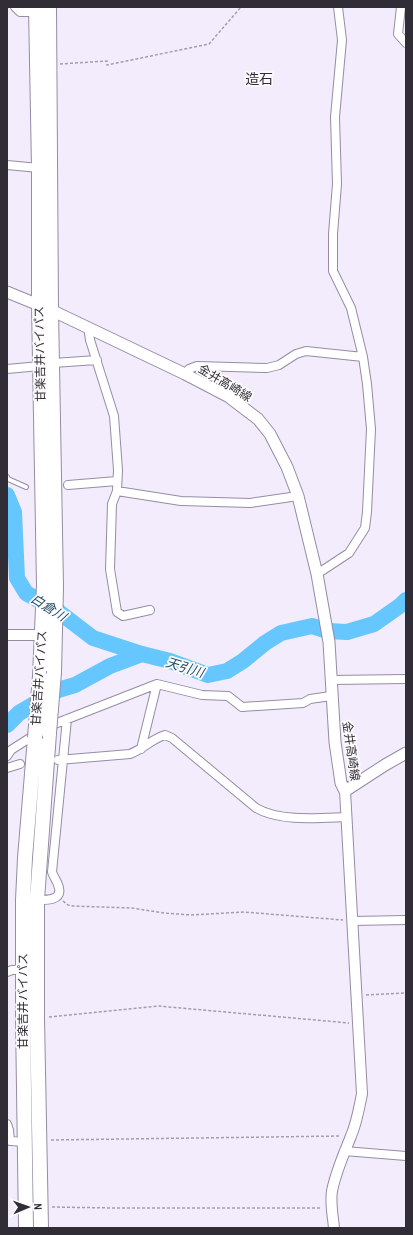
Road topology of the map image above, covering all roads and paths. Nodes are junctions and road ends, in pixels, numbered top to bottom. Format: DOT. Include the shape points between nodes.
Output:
graph roads {
  1 [pos="15,7"];
  2 [pos="241,7"];
  3 [pos="338,7"];
  4 [pos="401,7"];
  5 [pos="40,9"];
  6 [pos="406,43"];
  7 [pos="49,64"];
  8 [pos="7,165"];
  9 [pos="39,168"];
  10 [pos="7,292"];
  11 [pos="45,307"];
  12 [pos="88,327"];
  13 [pos="363,357"];
  14 [pos="97,360"];
  15 [pos="46,365"];
  16 [pos="7,369"];
  17 [pos="185,374"];
  18 [pos="7,477"];
  19 [pos="117,481"];
  20 [pos="68,486"];
  21 [pos="26,487"];
  22 [pos="117,491"];
  23 [pos="298,496"];
  24 [pos="317,574"];
  25 [pos="150,610"];
  26 [pos="49,621"];
  27 [pos="43,634"];
  28 [pos="7,635"];
  29 [pos="331,680"];
  30 [pos="406,680"];
  31 [pos="157,684"];
  32 [pos="331,696"];
  33 [pos="67,719"];
  34 [pos="141,749"];
  35 [pos="406,753"];
  36 [pos="7,756"];
  37 [pos="61,760"];
  38 [pos="20,764"];
  39 [pos="7,768"];
  40 [pos="345,791"];
  41 [pos="347,816"];
  42 [pos="57,897"];
  43 [pos="37,900"];
  44 [pos="406,920"];
  45 [pos="352,921"];
  46 [pos="23,970"];
  47 [pos="7,972"];
  48 [pos="406,994"];
  49 [pos="355,995"];
  50 [pos="37,1018"];
  51 [pos="357,1023"];
  52 [pos="7,1124"];
  53 [pos="351,1136"];
  54 [pos="40,1140"];
  55 [pos="25,1142"];
  56 [pos="344,1151"];
  57 [pos="406,1156"];
  58 [pos="40,1206"];
  59 [pos="332,1208"];
  60 [pos="26,1228"];
  61 [pos="41,1228"];
  62 [pos="334,1228"];
  1 -- 5 [label="street" via="20,12"];
  2 -- 7 [label="path" via="209,44 107,65 107,60"];
  3 -- 13 [label="street" via="342,40 335,117 337,184 333,271 351,308"];
  4 -- 6 [label="street" via="398,34"];
  5 -- 7 [label="highway, 甘楽吉井バイパス"];
  5 -- 9 [label="highway, 甘楽吉井バイパス"];
  7 -- 11 [label="highway, 甘楽吉井バイパス"];
  8 -- 9 [label="street"];
  9 -- 11 [label="highway, 甘楽吉井バイパス"];
  10 -- 11 [label="main road, 金井高崎線"];
  11 -- 12 [label="main road, 金井高崎線"];
  11 -- 15 [label="highway, 甘楽吉井バイパス"];
  12 -- 14 [label="street"];
  12 -- 17 [label="main road, 金井高崎線"];
  13 -- 17 [label="street" via="306,351 279,365 267,368 197,366"];
  13 -- 24 [label="street" via="371,429 365,528 349,553"];
  14 -- 15 [label="street"];
  14 -- 19 [label="street" via="114,416"];
  15 -- 16 [label="street"];
  15 -- 26 [label="highway, 甘楽吉井バイパス"];
  17 -- 23 [label="main road, 金井高崎線" via="229,397 258,419 278,447"];
  18 -- 21 [label="lane"];
  19 -- 20 [label="street"];
  19 -- 22 [label="street"];
  22 -- 23 [label="street" via="181,501 250,502"];
  22 -- 25 [label="street" via="112,504 110,569 117,612 124,616"];
  23 -- 24 [label="main road, 金井高崎線"];
  24 -- 29 [label="main road, 金井高崎線" via="329,642"];
  26 -- 27 [label="highway, 甘楽吉井バイパス"];
  26 -- 43 [label="highway, 甘楽吉井バイパス, bridge" via="54,672"];
  27 -- 28 [label="street"];
  27 -- 46 [label="highway, 甘楽吉井バイパス, bridge" via="25,858"];
  29 -- 30 [label="street"];
  29 -- 32 [label="main road, 金井高崎線"];
  31 -- 32 [label="street" via="202,695 228,696 242,707 303,703 310,699"];
  31 -- 33 [label="street"];
  31 -- 34 [label="street"];
  32 -- 40 [label="main road, 金井高崎線" via="341,783"];
  33 -- 36 [label="street" via="44,728 11,750"];
  33 -- 37 [label="street"];
  34 -- 37 [label="street" via="130,754"];
  34 -- 41 [label="street" via="158,737 165,735 172,738 264,812 313,819"];
  35 -- 40 [label="main road, 金井高崎線"];
  37 -- 42 [label="street" via="52,872 59,889"];
  38 -- 39 [label="street"];
  40 -- 41 [label="street"];
  41 -- 45 [label="street"];
  42 -- 43 [label="street"];
  42 -- 45 [label="path" via="73,906 191,914 244,912"];
  43 -- 50 [label="highway, 甘楽吉井バイパス"];
  44 -- 45 [label="street"];
  45 -- 49 [label="street"];
  46 -- 47 [label="street"];
  46 -- 55 [label="highway, 甘楽吉井バイパス"];
  48 -- 49 [label="path"];
  49 -- 51 [label="street"];
  50 -- 51 [label="path" via="158,1006"];
  50 -- 54 [label="highway, 甘楽吉井バイパス"];
  51 -- 53 [label="street" via="362,1094"];
  52 -- 55 [label="street" via="10,1141"];
  53 -- 54 [label="path"];
  53 -- 56 [label="street"];
  54 -- 58 [label="highway, 甘楽吉井バイパス"];
  55 -- 60 [label="highway, 甘楽吉井バイパス"];
  56 -- 57 [label="street"];
  56 -- 59 [label="street" via="332,1192"];
  58 -- 59 [label="path"];
  58 -- 61 [label="highway, 甘楽吉井バイパス"];
  59 -- 62 [label="street"];
}
